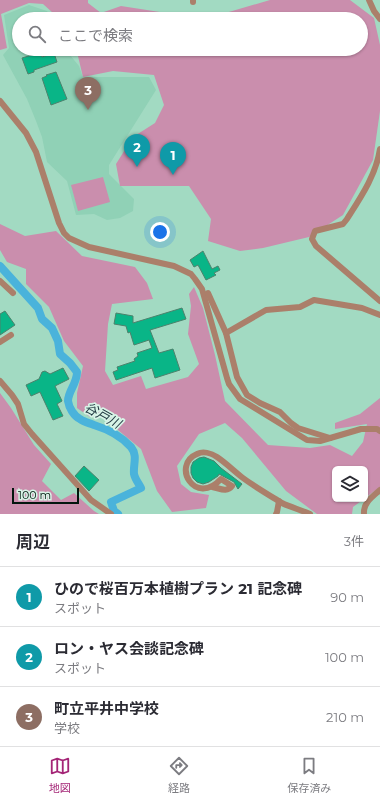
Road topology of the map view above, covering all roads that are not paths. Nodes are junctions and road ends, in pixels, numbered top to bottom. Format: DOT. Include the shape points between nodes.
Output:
graph roads {
  1 [pos="369,0"];
  2 [pos="380,19"];
  3 [pos="0,101"];
  4 [pos="380,149"];
  5 [pos="0,281"];
  6 [pos="13,293"];
  7 [pos="208,293"];
  8 [pos="380,302"];
  9 [pos="380,315"];
  10 [pos="226,333"];
  11 [pos="11,335"];
  12 [pos="0,342"];
  13 [pos="0,381"];
  14 [pos="380,430"];
  15 [pos="330,438"];
  16 [pos="212,487"];
  17 [pos="380,490"];
  18 [pos="281,502"];
  19 [pos="111,514"];
  20 [pos="276,514"];
  21 [pos="281,514"];
  22 [pos="310,514"];
  23 [pos="364,514"];
  1 -- 2 [label="street"];
  3 -- 15 [label="street" via="26,133 36,152 64,233 89,247 174,266 187,272 196,279 202,289 227,378 235,393 246,403 307,440 320,441"];
  4 -- 8 [label="street" via="372,178 347,219 343,224 315,231 312,239 316,246"];
  5 -- 6 [label="street"];
  7 -- 10 [label="street"];
  9 -- 10 [label="street" via="362,308 314,300 300,307 266,310"];
  10 -- 15 [label="street" via="237,377 247,395 280,412 298,428"];
  11 -- 12 [label="street"];
  13 -- 19 [label="street" via="18,404 24,424 32,434 91,500"];
  14 -- 15 [label="street" via="361,429"];
  16 -- 18 [label="street" via="202,489 189,481 186,467 192,456 205,452 216,456 244,479"];
  17 -- 23 [label="street" via="368,501"];
  18 -- 20 [label="street"];
  18 -- 21 [label="street"];
  18 -- 22 [label="street"];
}
